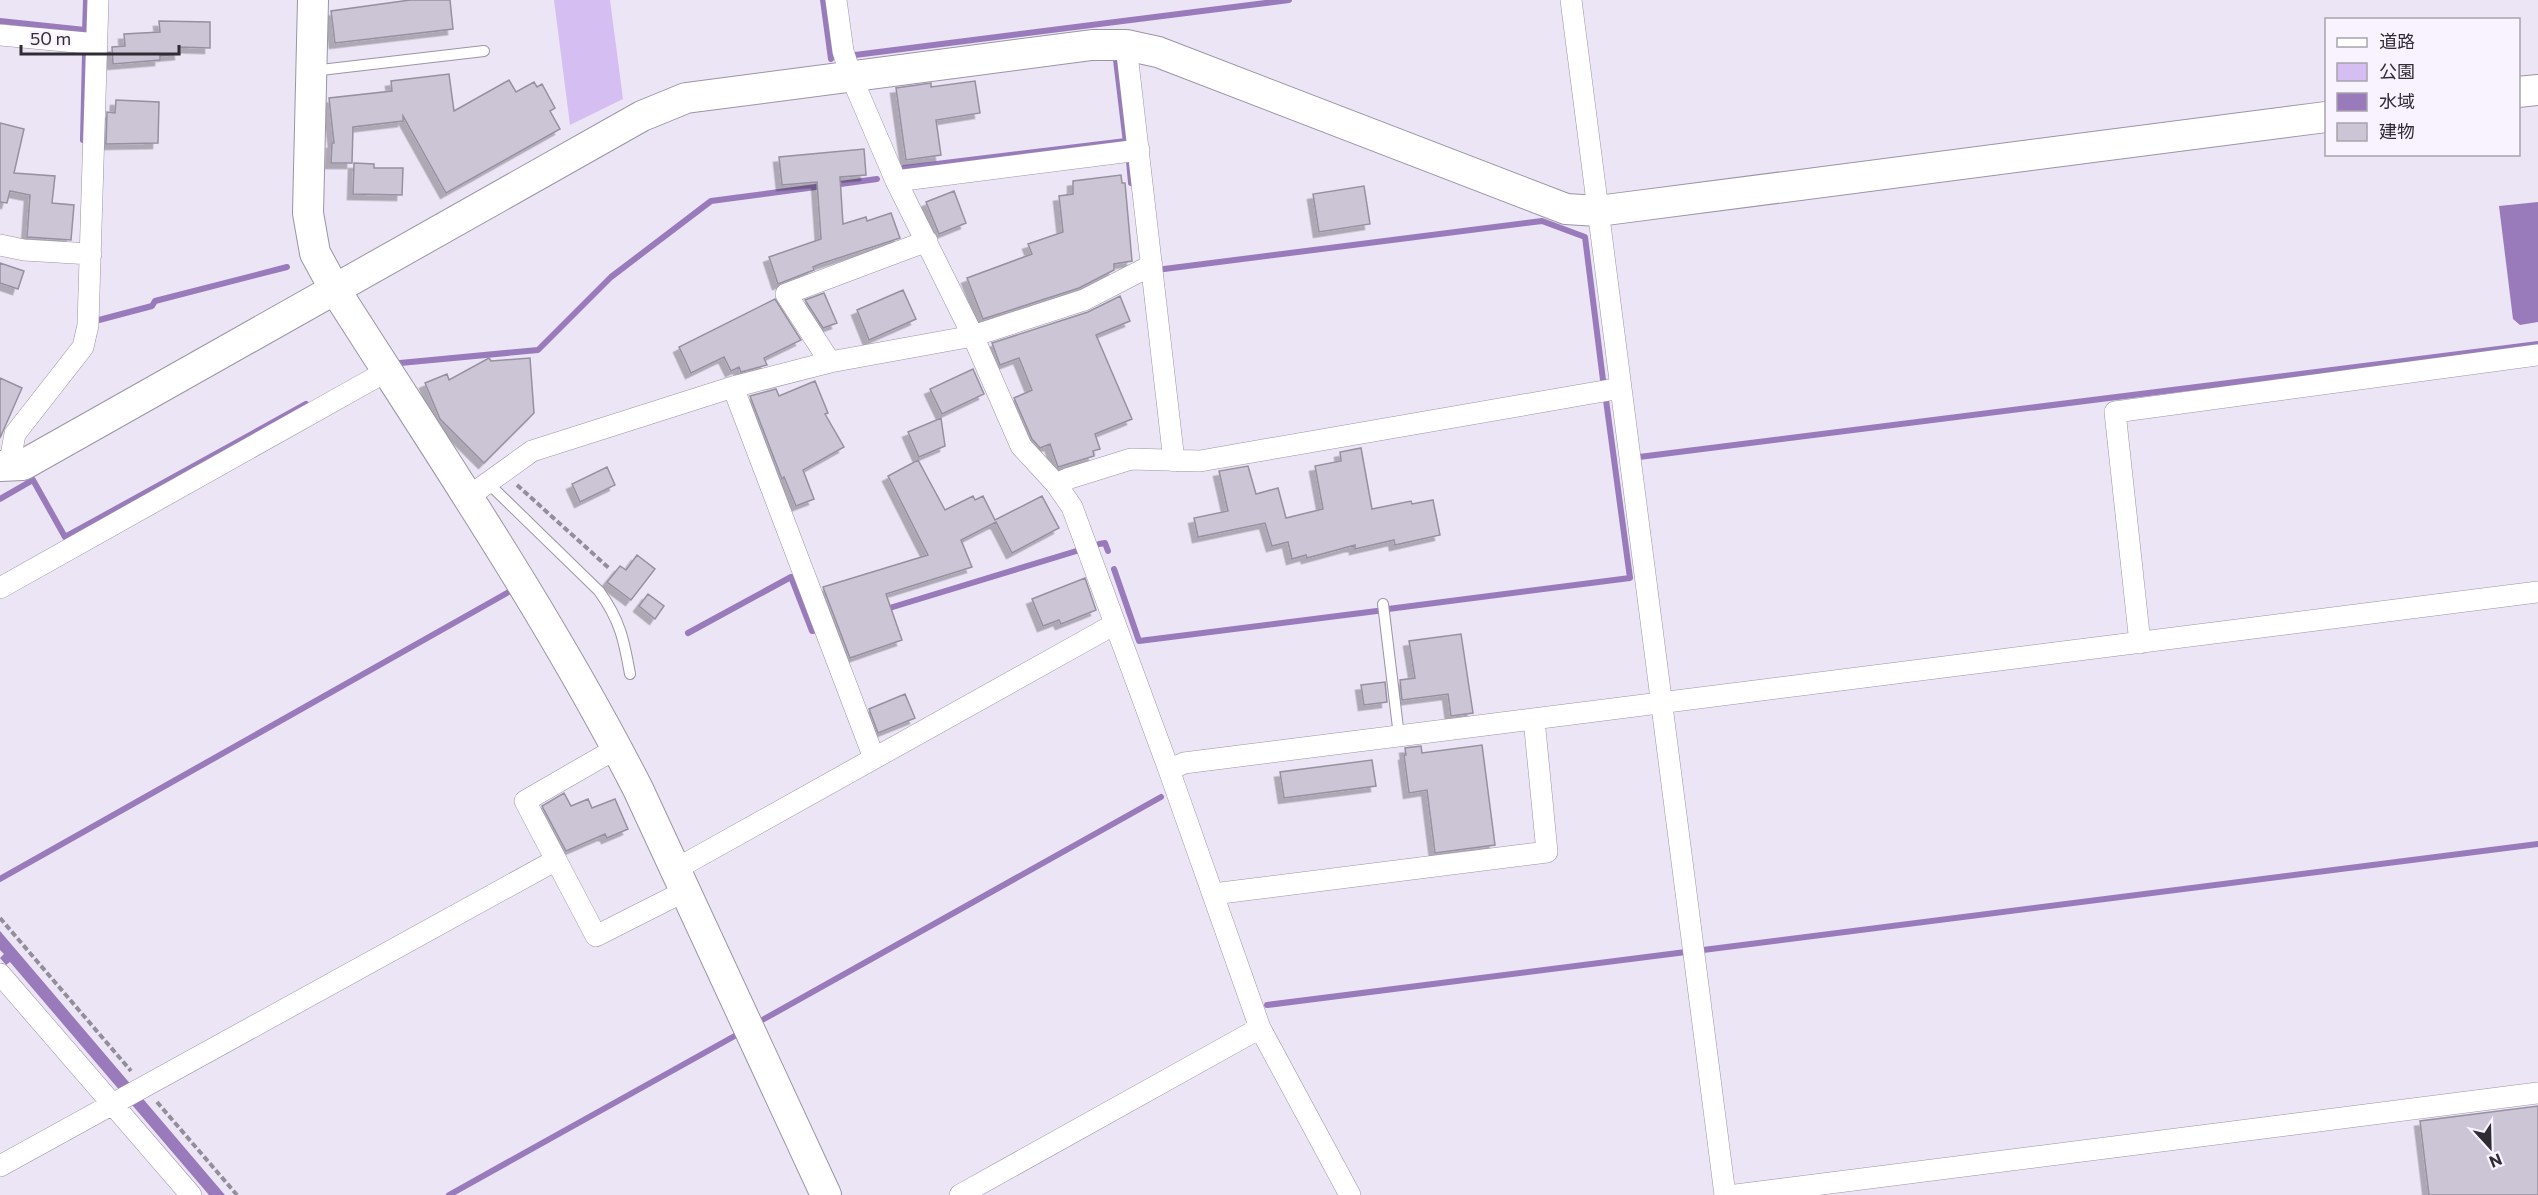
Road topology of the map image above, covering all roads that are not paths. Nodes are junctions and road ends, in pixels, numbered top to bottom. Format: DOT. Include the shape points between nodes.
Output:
graph roads {
  1 [pos="98,0"];
  2 [pos="313,0"];
  3 [pos="836,0"];
  4 [pos="1571,0"];
  5 [pos="0,35"];
  6 [pos="97,44"];
  7 [pos="1126,45"];
  8 [pos="484,51"];
  9 [pos="312,71"];
  10 [pos="851,76"];
  11 [pos="2538,90"];
  12 [pos="2520,92"];
  13 [pos="2325,117"];
  14 [pos="1138,150"];
  15 [pos="896,181"];
  16 [pos="1598,211"];
  17 [pos="927,241"];
  18 [pos="0,245"];
  19 [pos="90,254"];
  20 [pos="1152,265"];
  21 [pos="334,288"];
  22 [pos="973,336"];
  23 [pos="2538,355"];
  24 [pos="830,362"];
  25 [pos="387,371"];
  26 [pos="733,387"];
  27 [pos="1621,388"];
  28 [pos="1174,461"];
  29 [pos="4,466"];
  30 [pos="486,484"];
  31 [pos="1056,484"];
  32 [pos="0,588"];
  33 [pos="2538,592"];
  34 [pos="1383,604"];
  35 [pos="1115,624"];
  36 [pos="2140,643"];
  37 [pos="630,674"];
  38 [pos="1662,703"];
  39 [pos="1534,719"];
  40 [pos="1399,736"];
  41 [pos="617,748"];
  42 [pos="874,758"];
  43 [pos="1168,770"];
  44 [pos="556,860"];
  45 [pos="680,880"];
  46 [pos="1213,894"];
  47 [pos="0,974"];
  48 [pos="1260,1028"];
  49 [pos="2538,1093"];
  50 [pos="115,1102"];
  51 [pos="0,1166"];
  52 [pos="191,1195"];
  53 [pos="826,1195"];
  54 [pos="960,1195"];
  55 [pos="1350,1195"];
  56 [pos="1725,1195"];
  57 [pos="1736,1195"];
  1 -- 6 [label="street"];
  2 -- 9 [label="street"];
  3 -- 10 [label="street" via="843,51"];
  4 -- 16 [label="street"];
  5 -- 6 [label="street"];
  6 -- 19 [label="street"];
  7 -- 10 [label="street" via="1092,45"];
  7 -- 14 [label="street"];
  7 -- 16 [label="street" via="1158,52 1566,209"];
  8 -- 9 [label="lane"];
  9 -- 21 [label="street" via="308,213 315,253"];
  10 -- 15 [label="street"];
  10 -- 21 [label="street" via="686,98 642,116"];
  11 -- 12 [label="street"];
  13 -- 16 [label="street"];
  14 -- 15 [label="street"];
  14 -- 20 [label="street"];
  15 -- 17 [label="street"];
  16 -- 27 [label="street"];
  17 -- 22 [label="street"];
  17 -- 24 [label="street" via="786,294"];
  18 -- 19 [label="street"];
  19 -- 29 [label="street" via="88,325 83,347 15,434"];
  20 -- 22 [label="street" via="1084,300"];
  20 -- 28 [label="street"];
  21 -- 25 [label="street"];
  21 -- 29 [label="street" via="23,465"];
  22 -- 24 [label="street"];
  22 -- 31 [label="street" via="1021,446"];
  23 -- 36 [label="street" via="2115,412"];
  24 -- 26 [label="street"];
  25 -- 30 [label="street"];
  25 -- 32 [label="street"];
  26 -- 30 [label="street" via="532,451"];
  26 -- 42 [label="street"];
  27 -- 28 [label="street" via="1200,461"];
  27 -- 38 [label="street"];
  28 -- 31 [label="street" via="1131,459"];
  30 -- 37 [label="lane" via="599,591 622,631"];
  30 -- 41 [label="street" via="526,590"];
  31 -- 35 [label="street" via="1072,507"];
  33 -- 36 [label="street"];
  34 -- 40 [label="lane"];
  35 -- 42 [label="street"];
  35 -- 43 [label="street"];
  36 -- 38 [label="street"];
  38 -- 39 [label="street"];
  38 -- 56 [label="street"];
  39 -- 40 [label="street"];
  39 -- 46 [label="street" via="1547,852"];
  40 -- 43 [label="street" via="1184,763"];
  41 -- 44 [label="street" via="525,801"];
  41 -- 45 [label="street"];
  42 -- 45 [label="street"];
  43 -- 46 [label="street"];
  44 -- 45 [label="street" via="596,936"];
  44 -- 50 [label="street"];
  45 -- 53 [label="street"];
  46 -- 48 [label="street"];
  47 -- 50 [label="street"];
  48 -- 54 [label="street"];
  48 -- 55 [label="street"];
  49 -- 57 [label="street"];
  50 -- 51 [label="street"];
  50 -- 52 [label="street"];
}
